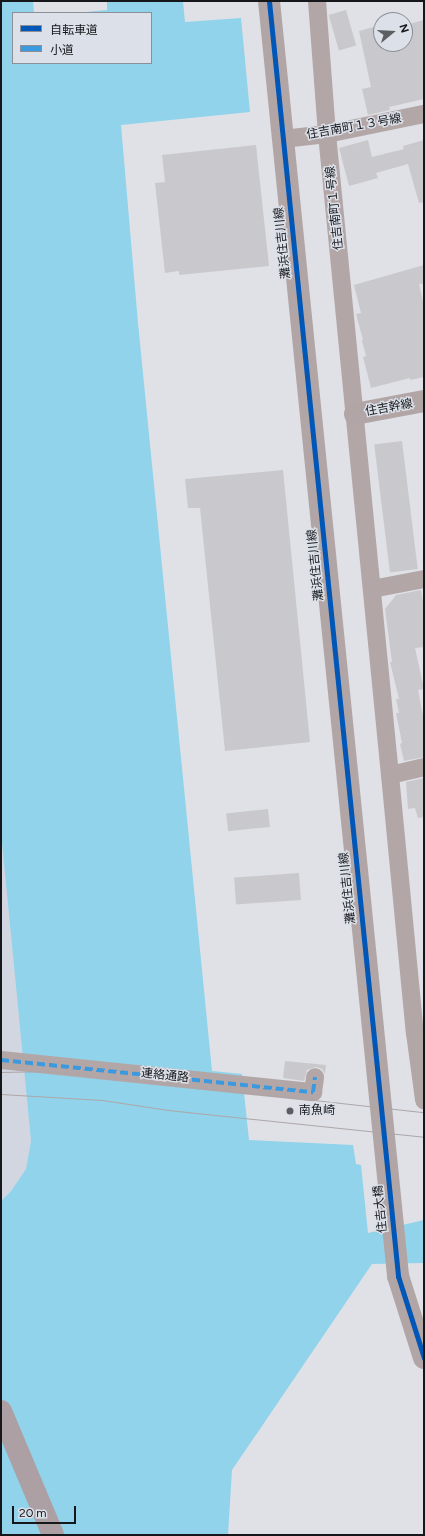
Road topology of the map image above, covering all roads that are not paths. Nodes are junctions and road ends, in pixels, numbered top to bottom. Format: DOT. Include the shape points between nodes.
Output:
graph roads {
  1 [pos="269,1"];
  2 [pos="317,1"];
  3 [pos="424,114"];
  4 [pos="328,134"];
  5 [pos="283,139"];
  6 [pos="424,402"];
  7 [pos="355,414"];
  8 [pos="424,579"];
  9 [pos="372,588"];
  10 [pos="424,767"];
  11 [pos="390,774"];
  12 [pos="420,1032"];
  13 [pos="1,1060"];
  14 [pos="314,1076"];
  15 [pos="423,1095"];
  16 [pos="382,1128"];
  17 [pos="424,1358"];
  18 [pos="1,1412"];
  19 [pos="53,1535"];
  1 -- 5 [label="street, 灘浜住吉川線"];
  2 -- 4 [label="street, 住吉南町１号線"];
  3 -- 4 [label="street, 住吉南町１３号線"];
  4 -- 5 [label="street, 住吉南町１３号線"];
  4 -- 7 [label="street, 住吉南町１号線"];
  5 -- 16 [label="street, 灘浜住吉川線"];
  6 -- 7 [label="street, 住吉幹線"];
  7 -- 9 [label="street, 住吉南町１号線"];
  8 -- 9 [label="street"];
  9 -- 11 [label="street, 住吉南町１号線"];
  10 -- 11 [label="street"];
  11 -- 12 [label="street, 住吉南町１号線"];
  12 -- 15 [label="street, 住吉南町１号線"];
  13 -- 14 [label="street, 連絡通路" via="313,1092"];
  16 -- 17 [label="street, 住𠮷大橋" via="398,1276"];
  18 -- 19 [label="highway"];
}
